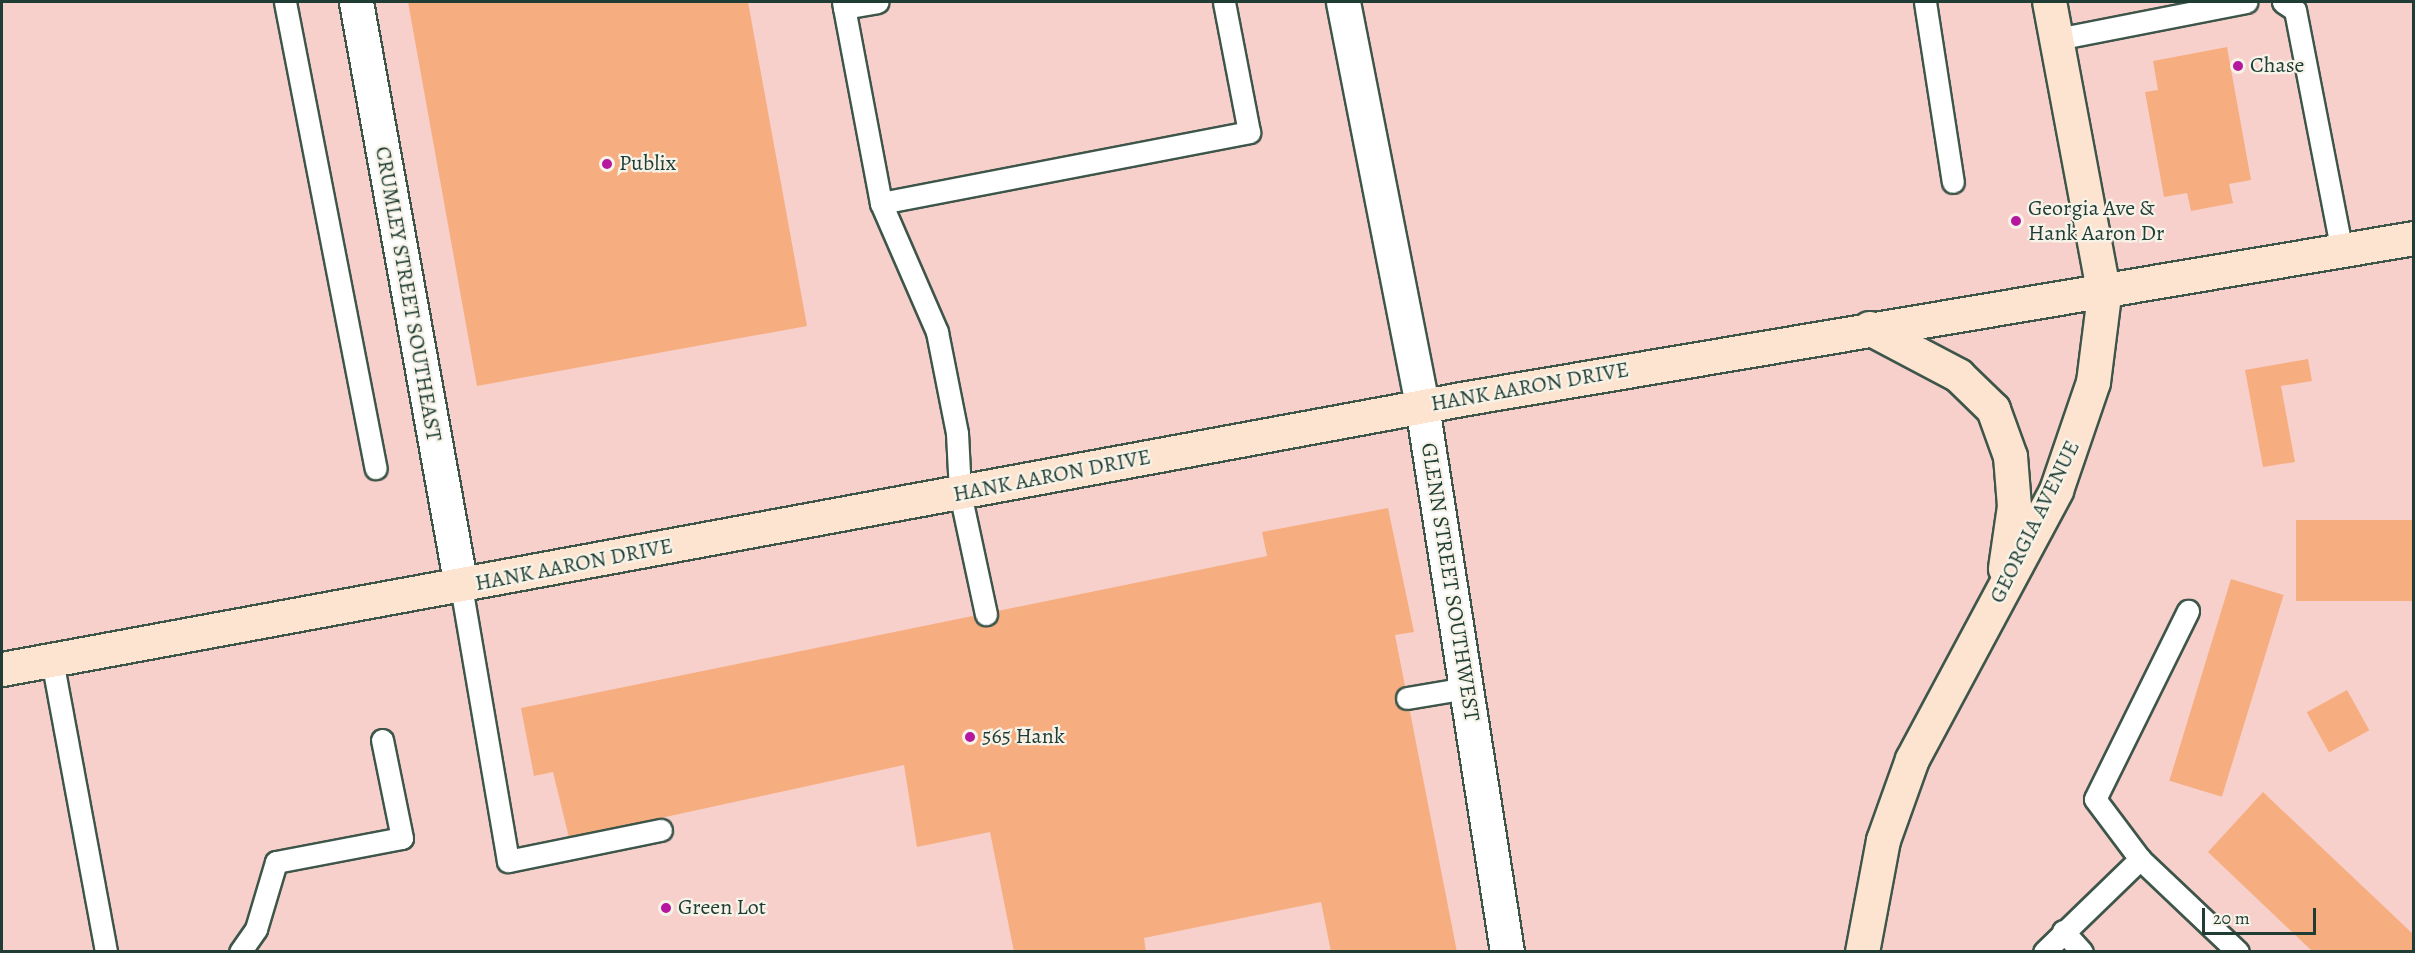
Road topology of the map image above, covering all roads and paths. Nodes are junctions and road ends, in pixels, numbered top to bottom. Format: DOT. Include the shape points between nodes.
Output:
graph roads {
  1 [pos="285,2"];
  2 [pos="356,2"];
  3 [pos="877,2"];
  4 [pos="1224,2"];
  5 [pos="1343,2"];
  6 [pos="1926,2"];
  7 [pos="2049,2"];
  8 [pos="2246,2"];
  9 [pos="2283,2"];
  10 [pos="843,5"];
  11 [pos="2057,39"];
  12 [pos="1953,182"];
  13 [pos="881,202"];
  14 [pos="2414,238"];
  15 [pos="2342,252"];
  16 [pos="2104,295"];
  17 [pos="1869,328"];
  18 [pos="1422,406"];
  19 [pos="376,468"];
  20 [pos="960,493"];
  21 [pos="460,586"];
  22 [pos="2001,594"];
  23 [pos="2188,611"];
  24 [pos="986,614"];
  25 [pos="52,660"];
  26 [pos="2,669"];
  27 [pos="1467,688"];
  28 [pos="1407,698"];
  29 [pos="382,740"];
  30 [pos="661,830"];
  31 [pos="2140,859"];
  32 [pos="2063,931"];
  33 [pos="106,951"];
  34 [pos="240,951"];
  35 [pos="1507,951"];
  36 [pos="1862,951"];
  37 [pos="2044,951"];
  38 [pos="2082,951"];
  39 [pos="2238,951"];
  1 -- 19 [label="lane"];
  2 -- 21 [label="street, CRUMLEY STREET SOUTHEAST"];
  3 -- 10 [label="lane"];
  4 -- 13 [label="lane" via="1249,132"];
  5 -- 18 [label="street, GLENN STREET SOUTHWEST"];
  6 -- 12 [label="lane"];
  7 -- 11 [label="main road, GEORGIA AVENUE"];
  8 -- 11 [label="lane"];
  9 -- 15 [label="lane" via="2295,10"];
  10 -- 13 [label="lane"];
  11 -- 16 [label="main road, GEORGIA AVENUE"];
  13 -- 20 [label="lane" via="937,332 957,434"];
  14 -- 15 [label="main road, HANK AARON DRIVE"];
  15 -- 16 [label="main road, HANK AARON DRIVE"];
  16 -- 17 [label="main road, HANK AARON DRIVE"];
  16 -- 22 [label="main road, GEORGIA AVENUE" via="2081,427 2056,490"];
  17 -- 18 [label="main road, HANK AARON DRIVE"];
  17 -- 22 [label="main road" via="1958,375 1993,409 2010,456 2014,506"];
  18 -- 20 [label="main road, HANK AARON DRIVE"];
  18 -- 27 [label="street, GLENN STREET SOUTHWEST"];
  20 -- 21 [label="main road, HANK AARON DRIVE"];
  20 -- 24 [label="lane"];
  21 -- 25 [label="main road, HANK AARON DRIVE"];
  21 -- 30 [label="lane" via="508,861"];
  22 -- 36 [label="main road, GEORGIA AVENUE" via="1946,687 1912,759 1883,840"];
  23 -- 31 [label="lane" via="2095,799"];
  25 -- 26 [label="main road, HANK AARON DRIVE"];
  25 -- 33 [label="lane"];
  27 -- 28 [label="lane"];
  27 -- 35 [label="street, GLENN STREET SOUTHWEST"];
  29 -- 34 [label="lane" via="402,838 276,862 256,929"];
  31 -- 32 [label="lane"];
  31 -- 39 [label="lane"];
  32 -- 37 [label="lane"];
  32 -- 38 [label="lane"];
}
